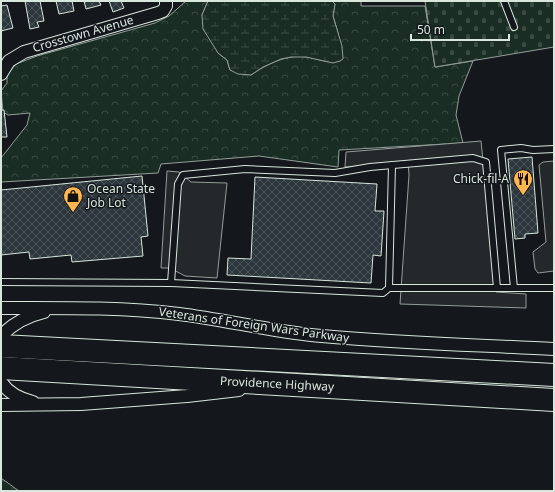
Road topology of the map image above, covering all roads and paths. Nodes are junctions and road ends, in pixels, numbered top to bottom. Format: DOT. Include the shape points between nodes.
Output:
graph roads {
  1 [pos="166,1"];
  2 [pos="504,1"];
  3 [pos="514,27"];
  4 [pos="1,74"];
  5 [pos="554,149"];
  6 [pos="392,165"];
  7 [pos="1,282"];
  8 [pos="171,283"];
  9 [pos="389,288"];
  10 [pos="496,288"];
  11 [pos="514,288"];
  12 [pos="554,288"];
  13 [pos="1,308"];
  14 [pos="59,309"];
  15 [pos="1,336"];
  16 [pos="1,346"];
  17 [pos="554,349"];
  18 [pos="1,368"];
  19 [pos="554,375"];
  20 [pos="1,382"];
  21 [pos="285,384"];
  22 [pos="554,400"];
  23 [pos="1,405"];
  24 [pos="45,405"];
  1 -- 4 [label="street, Crosstown Avenue" via="163,11 158,13 24,52 9,62"];
  2 -- 3 [label="lane"];
  5 -- 11 [label="lane" via="501,150"];
  6 -- 8 [label="lane" via="335,173 245,169 183,175 178,184"];
  6 -- 9 [label="lane"];
  6 -- 10 [label="lane" via="473,158 486,162"];
  7 -- 8 [label="lane"];
  8 -- 9 [label="lane" via="372,293 383,293"];
  9 -- 10 [label="lane"];
  10 -- 11 [label="lane"];
  11 -- 12 [label="lane"];
  13 -- 14 [label="street, Veterans of Foreign Wars Parkway"];
  14 -- 15 [label="street" via="41,312 18,321"];
  14 -- 17 [label="street, Veterans of Foreign Wars Parkway" via="179,314 321,336"];
  16 -- 19 [label="highway, Providence Highway"];
  18 -- 21 [label="highway, Providence Highway"];
  20 -- 24 [label="street" via="14,395"];
  21 -- 22 [label="highway, Providence Highway"];
  21 -- 24 [label="street" via="187,396"];
  23 -- 24 [label="street"];
}
